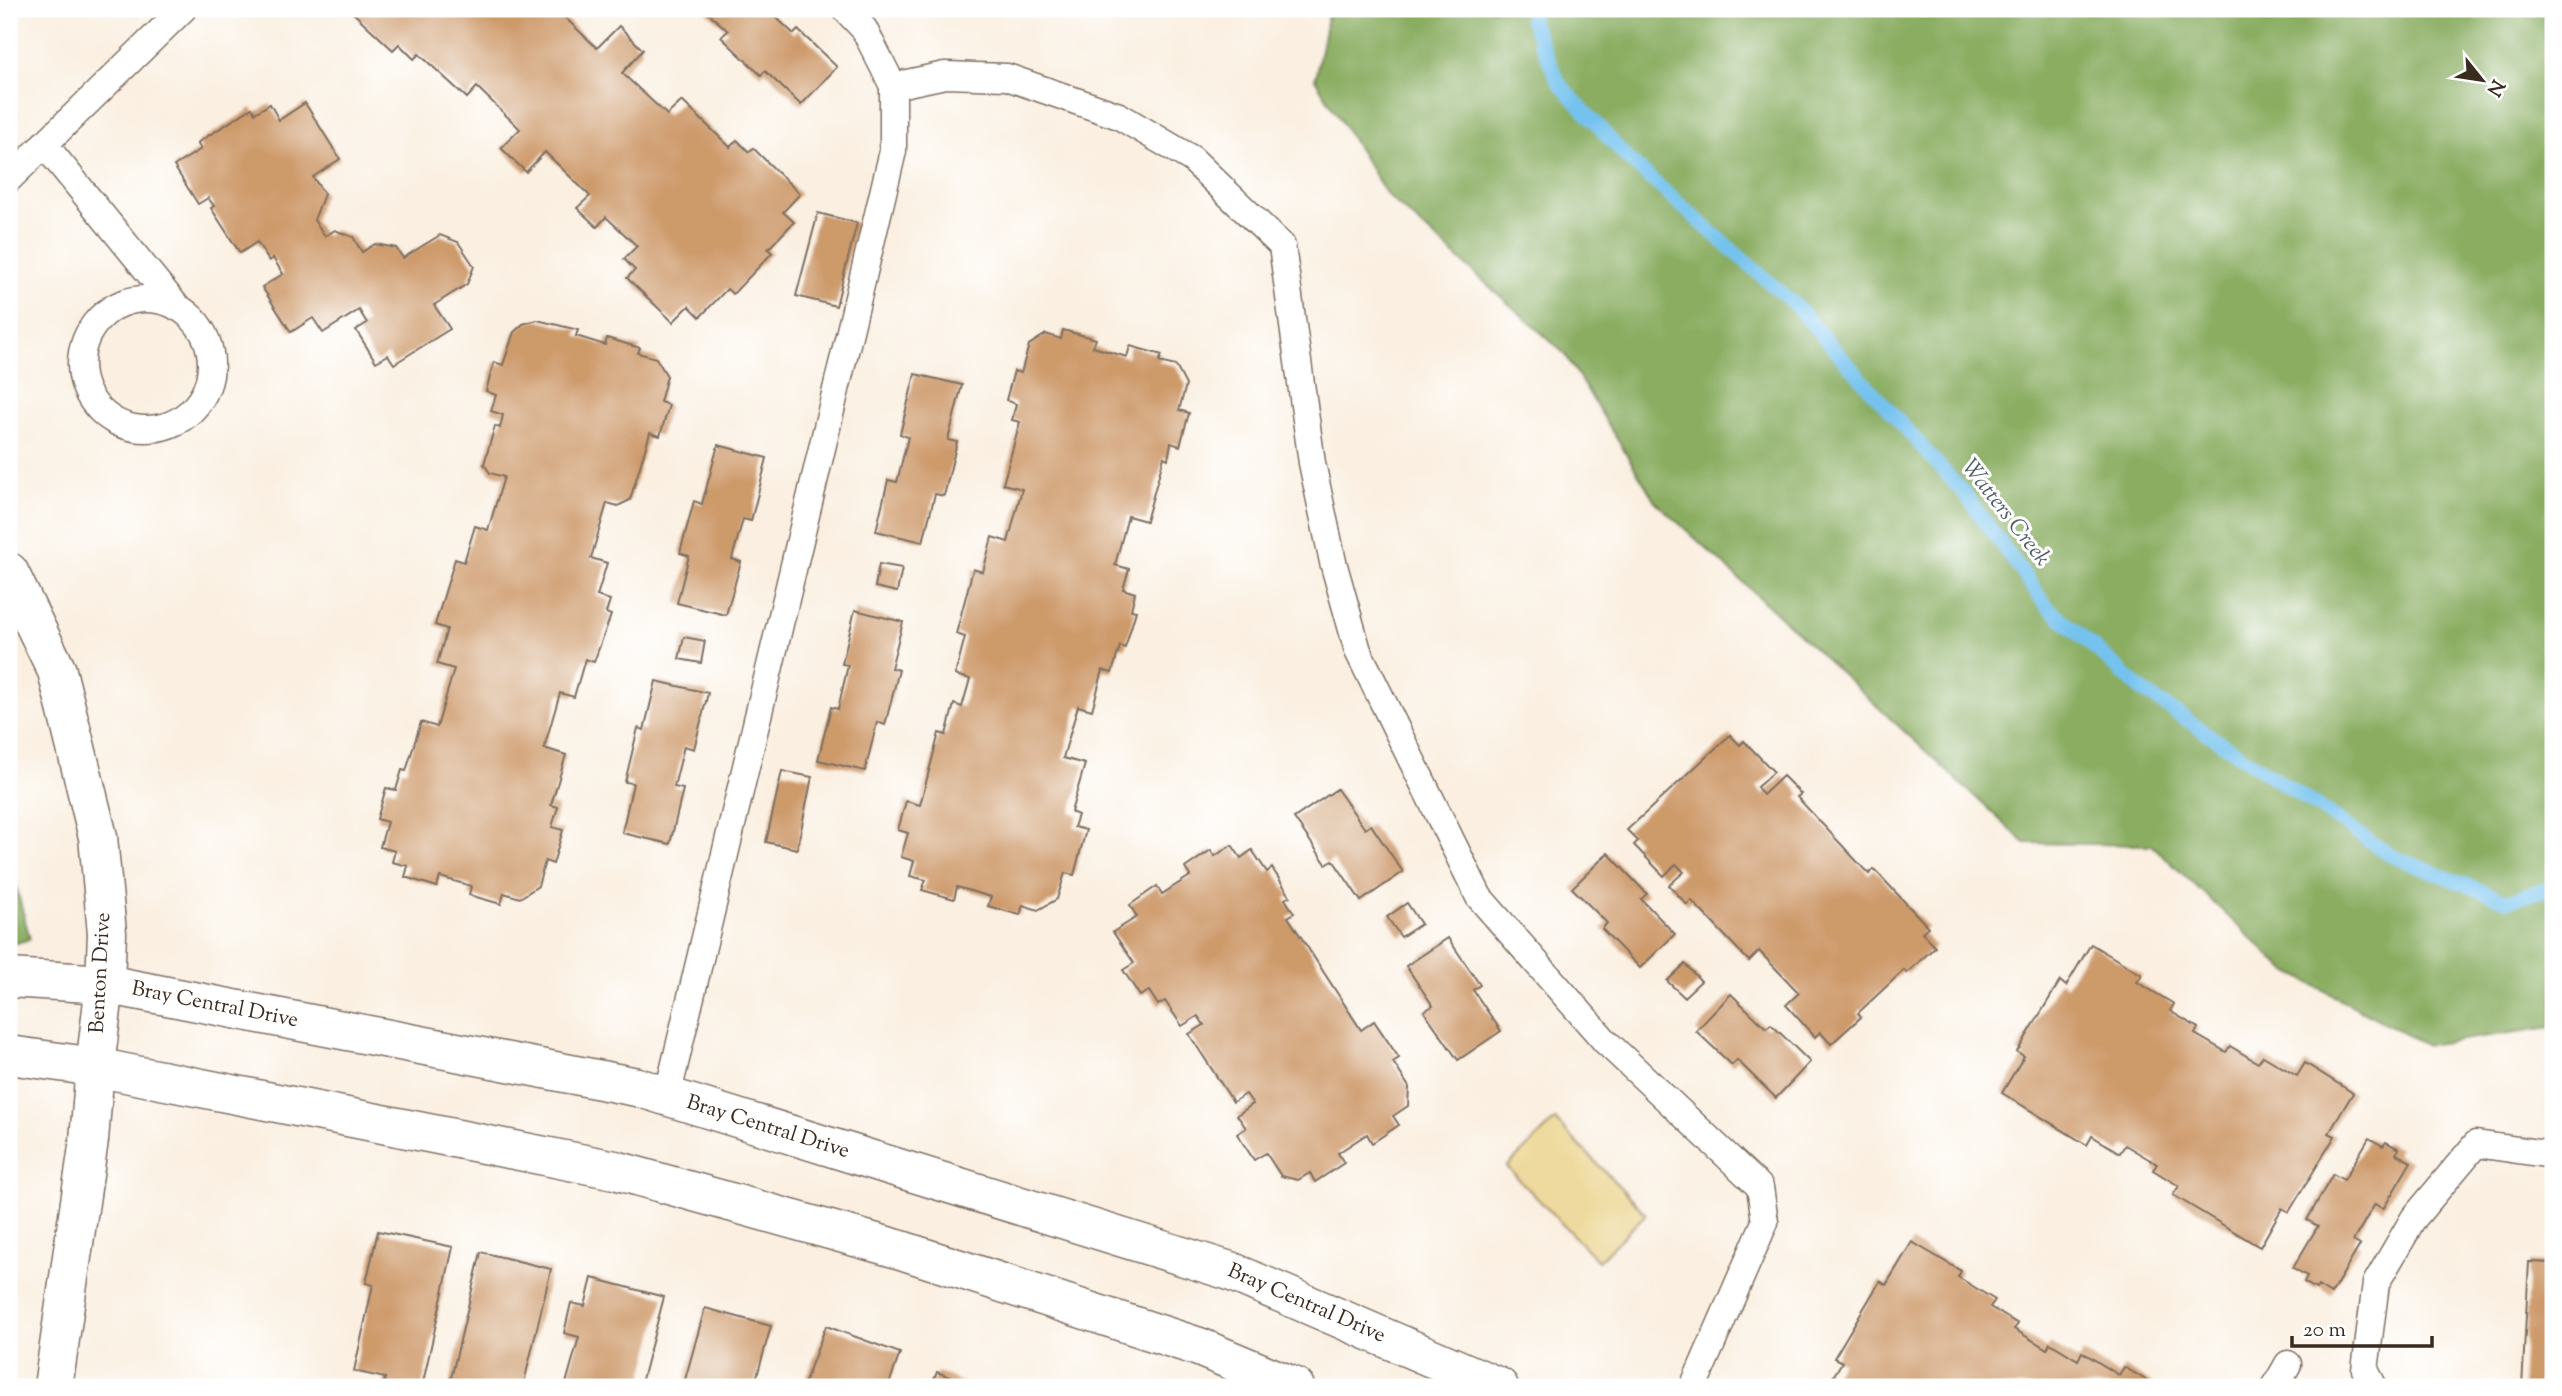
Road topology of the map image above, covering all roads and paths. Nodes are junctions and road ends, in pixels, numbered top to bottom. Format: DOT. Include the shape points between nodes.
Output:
graph roads {
  1 [pos="183,9"];
  2 [pos="845,9"];
  3 [pos="893,86"];
  4 [pos="44,144"];
  5 [pos="9,179"];
  6 [pos="177,307"];
  7 [pos="9,572"];
  8 [pos="9,978"];
  9 [pos="105,984"];
  10 [pos="9,1055"];
  11 [pos="95,1067"];
  12 [pos="667,1097"];
  13 [pos="2553,1155"];
  14 [pos="2288,1364"];
  15 [pos="53,1387"];
  16 [pos="1295,1387"];
  17 [pos="1499,1387"];
  18 [pos="1693,1387"];
  19 [pos="2275,1387"];
  20 [pos="2374,1387"];
  1 -- 4 [label="lane"];
  2 -- 3 [label="lane" via="864,29"];
  3 -- 12 [label="lane" via="892,151"];
  3 -- 18 [label="lane" via="945,75 1007,77 1119,116 1192,159 1282,246 1312,463 1357,651 1479,897 1605,1041 1760,1187 1765,1222"];
  4 -- 5 [label="lane"];
  4 -- 6 [label="lane"];
  6 -- 6 [label="lane" via="194,320 206,338 211,359 209,381 200,401 185,416 145,430 124,426 105,415 87,390 81,359 87,338 98,320 136,300 157,300"];
  7 -- 9 [label="street, Benton Drive" via="57,671 98,837 107,933"];
  8 -- 9 [label="street, Bray Central Drive"];
  9 -- 11 [label="street, Benton Drive"];
  9 -- 12 [label="street, Bray Central Drive" via="637,1087"];
  10 -- 11 [label="street"];
  11 -- 15 [label="street, Benton Drive" via="89,1140"];
  11 -- 16 [label="street" via="615,1170 898,1249 1199,1347"];
  12 -- 17 [label="street, Bray Central Drive" via="1230,1271"];
  13 -- 20 [label="lane" via="2476,1144 2414,1218 2376,1283 2365,1370"];
  14 -- 19 [label="lane"];
}
